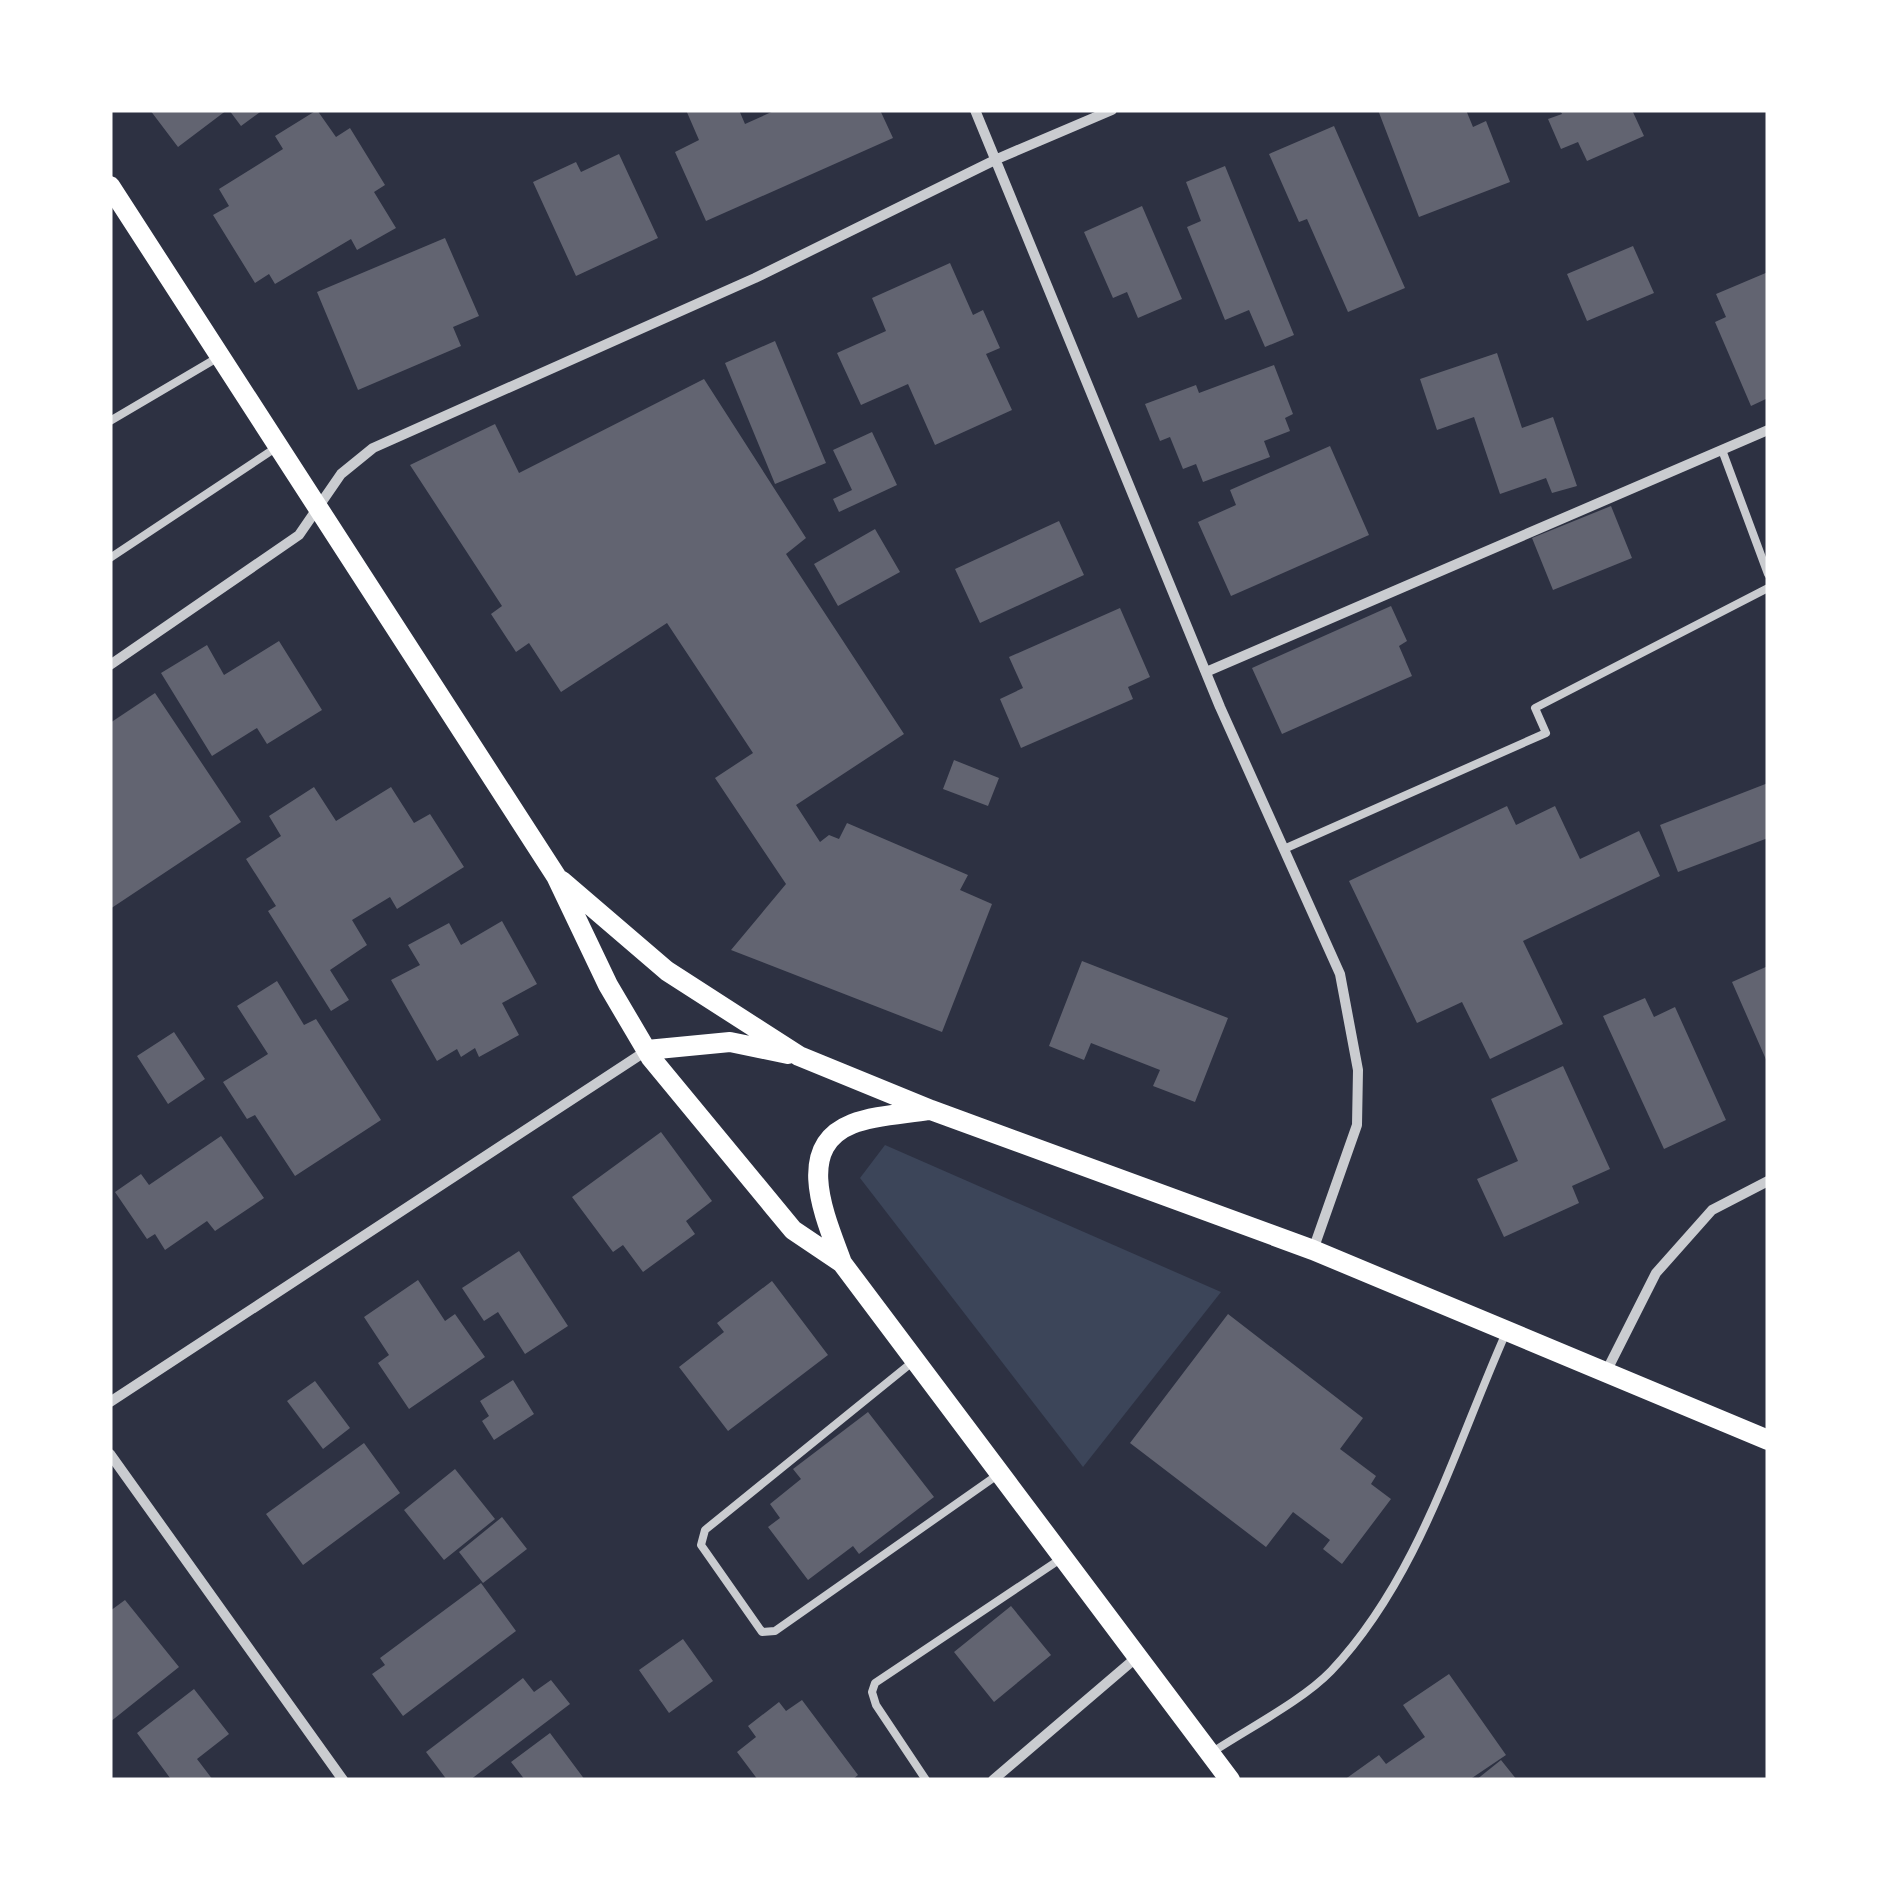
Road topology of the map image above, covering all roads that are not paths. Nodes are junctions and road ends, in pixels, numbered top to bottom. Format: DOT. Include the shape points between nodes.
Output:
graph roads {
  1 [pos="975,110"];
  2 [pos="1112,110"];
  3 [pos="997,159"];
  4 [pos="110,186"];
  5 [pos="220,356"];
  6 [pos="110,421"];
  7 [pos="1768,430"];
  8 [pos="279,446"];
  9 [pos="1722,450"];
  10 [pos="318,507"];
  11 [pos="110,558"];
  12 [pos="1768,574"];
  13 [pos="1768,588"];
  14 [pos="110,664"];
  15 [pos="1206,672"];
  16 [pos="1284,849"];
  17 [pos="556,876"];
  18 [pos="647,1050"];
  19 [pos="799,1056"];
  20 [pos="931,1110"];
  21 [pos="1768,1181"];
  22 [pos="1313,1250"];
  23 [pos="842,1263"];
  24 [pos="1507,1330"];
  25 [pos="914,1360"];
  26 [pos="1606,1372"];
  27 [pos="110,1402"];
  28 [pos="1768,1440"];
  29 [pos="110,1454"];
  30 [pos="999,1474"];
  31 [pos="1062,1558"];
  32 [pos="1136,1657"];
  33 [pos="1210,1754"];
  34 [pos="343,1780"];
  35 [pos="926,1780"];
  36 [pos="993,1780"];
  37 [pos="1230,1780"];
  1 -- 3 [label="street"];
  2 -- 3 [label="street"];
  3 -- 10 [label="street" via="755,278 373,448 341,474"];
  3 -- 15 [label="street"];
  4 -- 5 [label="main road"];
  5 -- 6 [label="lane"];
  5 -- 8 [label="main road"];
  7 -- 9 [label="street"];
  8 -- 10 [label="main road"];
  8 -- 11 [label="lane"];
  9 -- 12 [label="lane"];
  9 -- 15 [label="street"];
  10 -- 14 [label="street" via="299,535"];
  10 -- 17 [label="main road"];
  13 -- 16 [label="lane" via="1534,708 1546,734"];
  15 -- 16 [label="street"];
  16 -- 22 [label="street" via="1340,974 1358,1070 1357,1125"];
  17 -- 18 [label="main road"];
  17 -- 19 [label="main road" via="667,971"];
  18 -- 19 [label="main road" via="730,1042"];
  18 -- 23 [label="main road" via="793,1230"];
  18 -- 27 [label="street"];
  19 -- 20 [label="main road"];
  20 -- 22 [label="main road"];
  20 -- 23 [label="main road" via="853,1123 834,1134 822,1154 819,1200"];
  21 -- 26 [label="street" via="1712,1210 1656,1274"];
  22 -- 24 [label="main road"];
  23 -- 25 [label="main road"];
  24 -- 26 [label="main road"];
  24 -- 33 [label="lane" via="1434,1507 1360,1632 1330,1673"];
  25 -- 30 [label="main road"];
  25 -- 30 [label="lane" via="705,1530 701,1545 762,1632 776,1631"];
  26 -- 28 [label="main road"];
  29 -- 34 [label="street"];
  30 -- 31 [label="main road"];
  31 -- 32 [label="main road"];
  31 -- 35 [label="lane" via="876,1683 876,1705"];
  32 -- 33 [label="main road"];
  32 -- 36 [label="street"];
  33 -- 37 [label="main road"];
}
